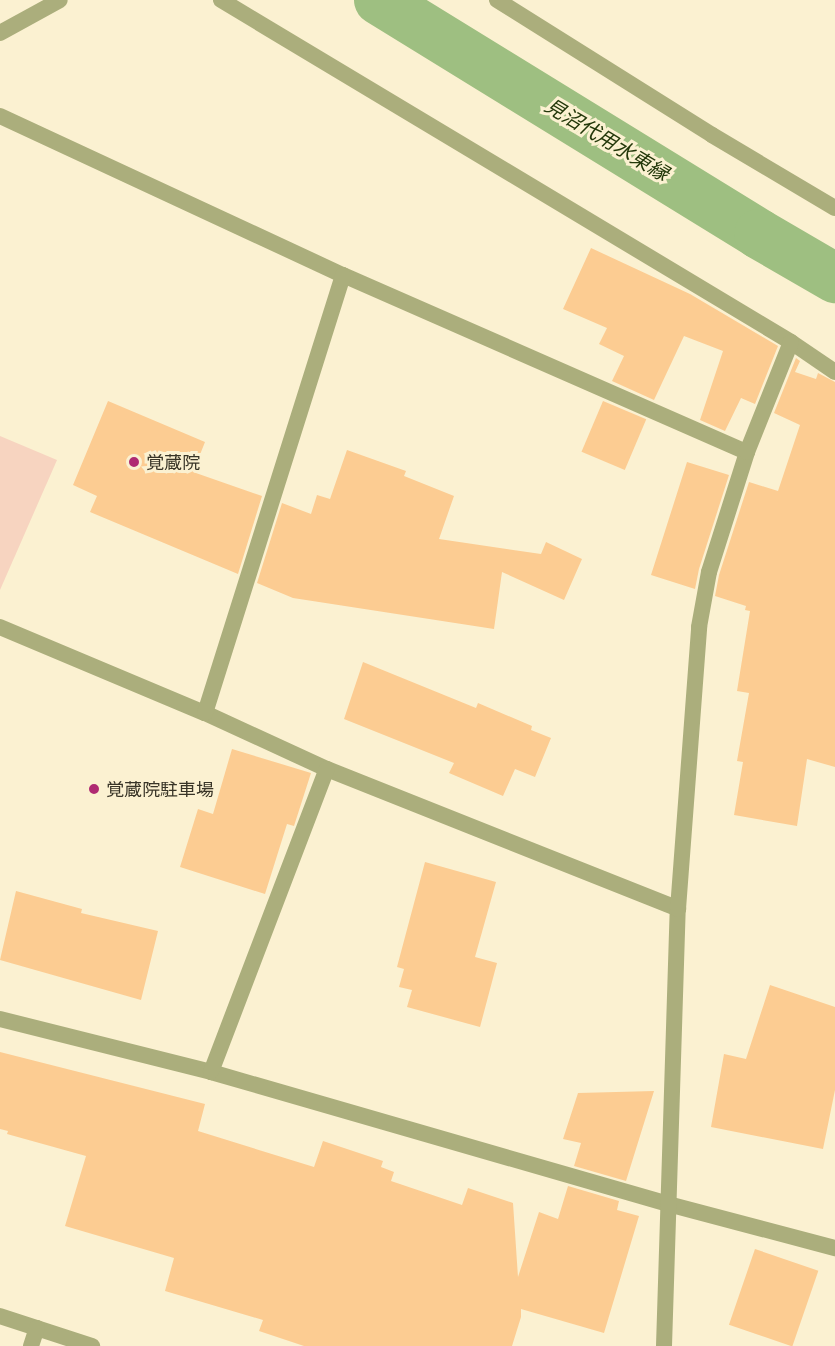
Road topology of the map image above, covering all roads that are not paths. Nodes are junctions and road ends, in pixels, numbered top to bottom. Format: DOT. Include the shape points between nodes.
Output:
graph roads {
  1 [pos="60,0"];
  2 [pos="221,0"];
  3 [pos="497,0"];
  4 [pos="0,33"];
  5 [pos="0,116"];
  6 [pos="835,208"];
  7 [pos="343,275"];
  8 [pos="792,342"];
  9 [pos="835,372"];
  10 [pos="747,452"];
  11 [pos="0,627"];
  12 [pos="206,713"];
  13 [pos="327,769"];
  14 [pos="678,909"];
  15 [pos="0,1019"];
  16 [pos="211,1072"];
  17 [pos="668,1204"];
  18 [pos="835,1248"];
  19 [pos="0,1316"];
  20 [pos="37,1328"];
  21 [pos="32,1346"];
  22 [pos="92,1346"];
  23 [pos="664,1346"];
  1 -- 4 [label="street"];
  2 -- 8 [label="street"];
  3 -- 6 [label="street"];
  5 -- 7 [label="street"];
  7 -- 10 [label="street"];
  7 -- 12 [label="street"];
  8 -- 9 [label="street"];
  8 -- 10 [label="street"];
  10 -- 14 [label="street" via="709,572 699,627"];
  11 -- 12 [label="street"];
  12 -- 13 [label="street"];
  13 -- 14 [label="street"];
  13 -- 16 [label="street"];
  14 -- 17 [label="street"];
  15 -- 16 [label="street"];
  16 -- 17 [label="street"];
  17 -- 18 [label="street"];
  17 -- 23 [label="street"];
  19 -- 20 [label="street"];
  20 -- 21 [label="street"];
  20 -- 22 [label="street"];
}
